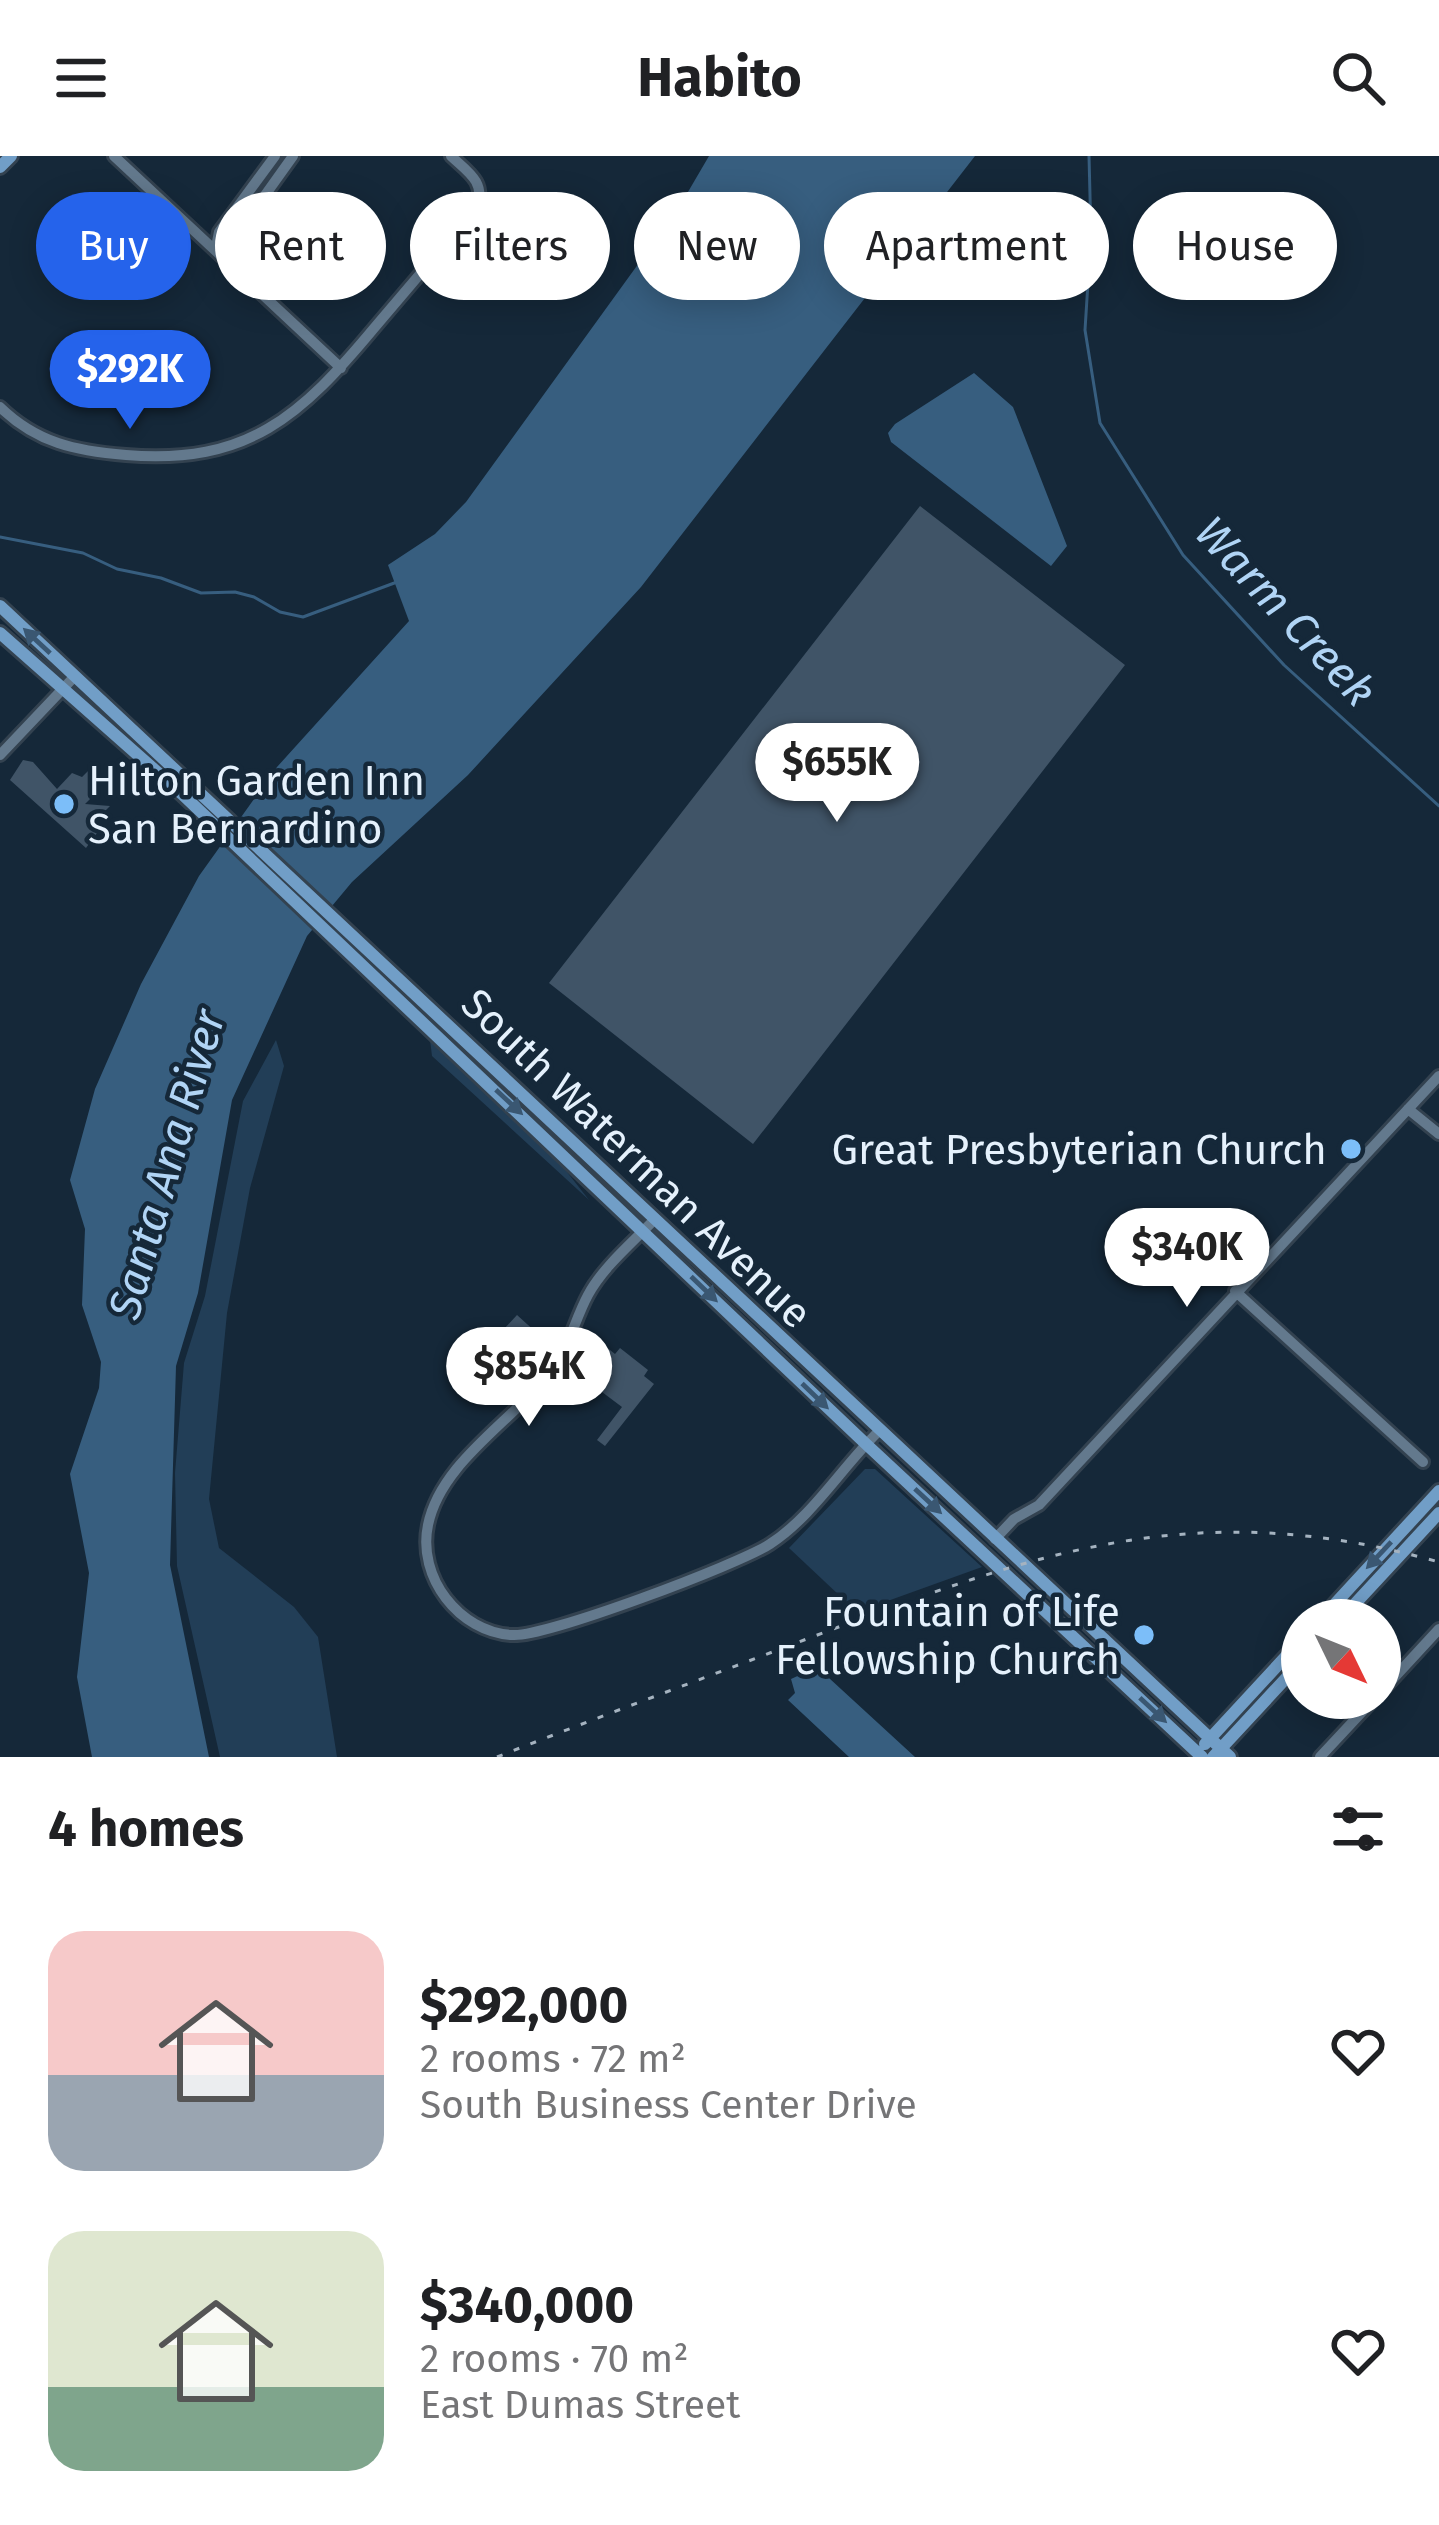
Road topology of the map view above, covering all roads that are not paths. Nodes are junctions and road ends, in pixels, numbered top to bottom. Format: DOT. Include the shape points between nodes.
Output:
graph roads {
  1 [pos="10,156"];
  2 [pos="114,156"];
  3 [pos="274,156"];
  4 [pos="293,156"];
  5 [pos="451,156"];
  6 [pos="0,167"];
  7 [pos="248,192"];
  8 [pos="268,192"];
  9 [pos="215,246"];
  10 [pos="271,300"];
  11 [pos="341,368"];
  12 [pos="0,407"];
  13 [pos="0,606"];
  14 [pos="0,633"];
  15 [pos="75,676"];
  16 [pos="62,689"];
  17 [pos="0,755"];
  18 [pos="221,822"];
  19 [pos="1439,1076"];
  20 [pos="1408,1108"];
  21 [pos="1439,1134"];
  22 [pos="649,1226"];
  23 [pos="1235,1291"];
  24 [pos="878,1432"];
  25 [pos="866,1444"];
  26 [pos="1423,1462"];
  27 [pos="1439,1491"];
  28 [pos="1439,1513"];
  29 [pos="995,1539"];
  30 [pos="1339,1599"];
  31 [pos="1359,1599"];
  32 [pos="1439,1629"];
  33 [pos="1281,1667"];
  34 [pos="1401,1670"];
  35 [pos="1281,1682"];
  36 [pos="1356,1719"];
  37 [pos="1218,1750"];
  38 [pos="1197,1755"];
  39 [pos="1321,1757"];
  1 -- 6 [label="main road"];
  2 -- 9 [label="street"];
  3 -- 7 [label="street"];
  4 -- 8 [label="street"];
  5 -- 11 [label="street" via="479,184 477,207"];
  10 -- 11 [label="street"];
  11 -- 12 [label="street" via="305,406 261,435 196,456 76,451 19,425"];
  15 -- 13 [label="main road, South Waterman Avenue, one-way"];
  14 -- 16 [label="main road, South Waterman Avenue"];
  15 -- 16 [label="street"];
  15 -- 18 [label="main road, South Waterman Avenue"];
  16 -- 17 [label="street"];
  16 -- 18 [label="main road, South Waterman Avenue"];
  18 -- 22 [label="main road, South Waterman Avenue"];
  19 -- 20 [label="street"];
  20 -- 21 [label="street"];
  20 -- 23 [label="street"];
  22 -- 24 [label="main road, South Waterman Avenue"];
  22 -- 25 [label="main road, South Waterman Avenue, one-way"];
  22 -- 25 [label="street" via="599,1278 551,1372 433,1508 425,1545 437,1586 462,1615 509,1636 550,1630 754,1553 785,1533"];
  23 -- 26 [label="street"];
  23 -- 29 [label="street" via="1039,1505"];
  24 -- 25 [label="street"];
  24 -- 29 [label="main road, South Waterman Avenue"];
  25 -- 38 [label="main road, South Waterman Avenue, one-way"];
  27 -- 30 [label="main road, one-way"];
  28 -- 31 [label="main road"];
  29 -- 37 [label="main road, South Waterman Avenue"];
  32 -- 34 [label="street"];
  33 -- 37 [label="main road"];
  35 -- 37 [label="main road"];
  36 -- 39 [label="street"];
  37 -- 38 [label="main road"];
}
